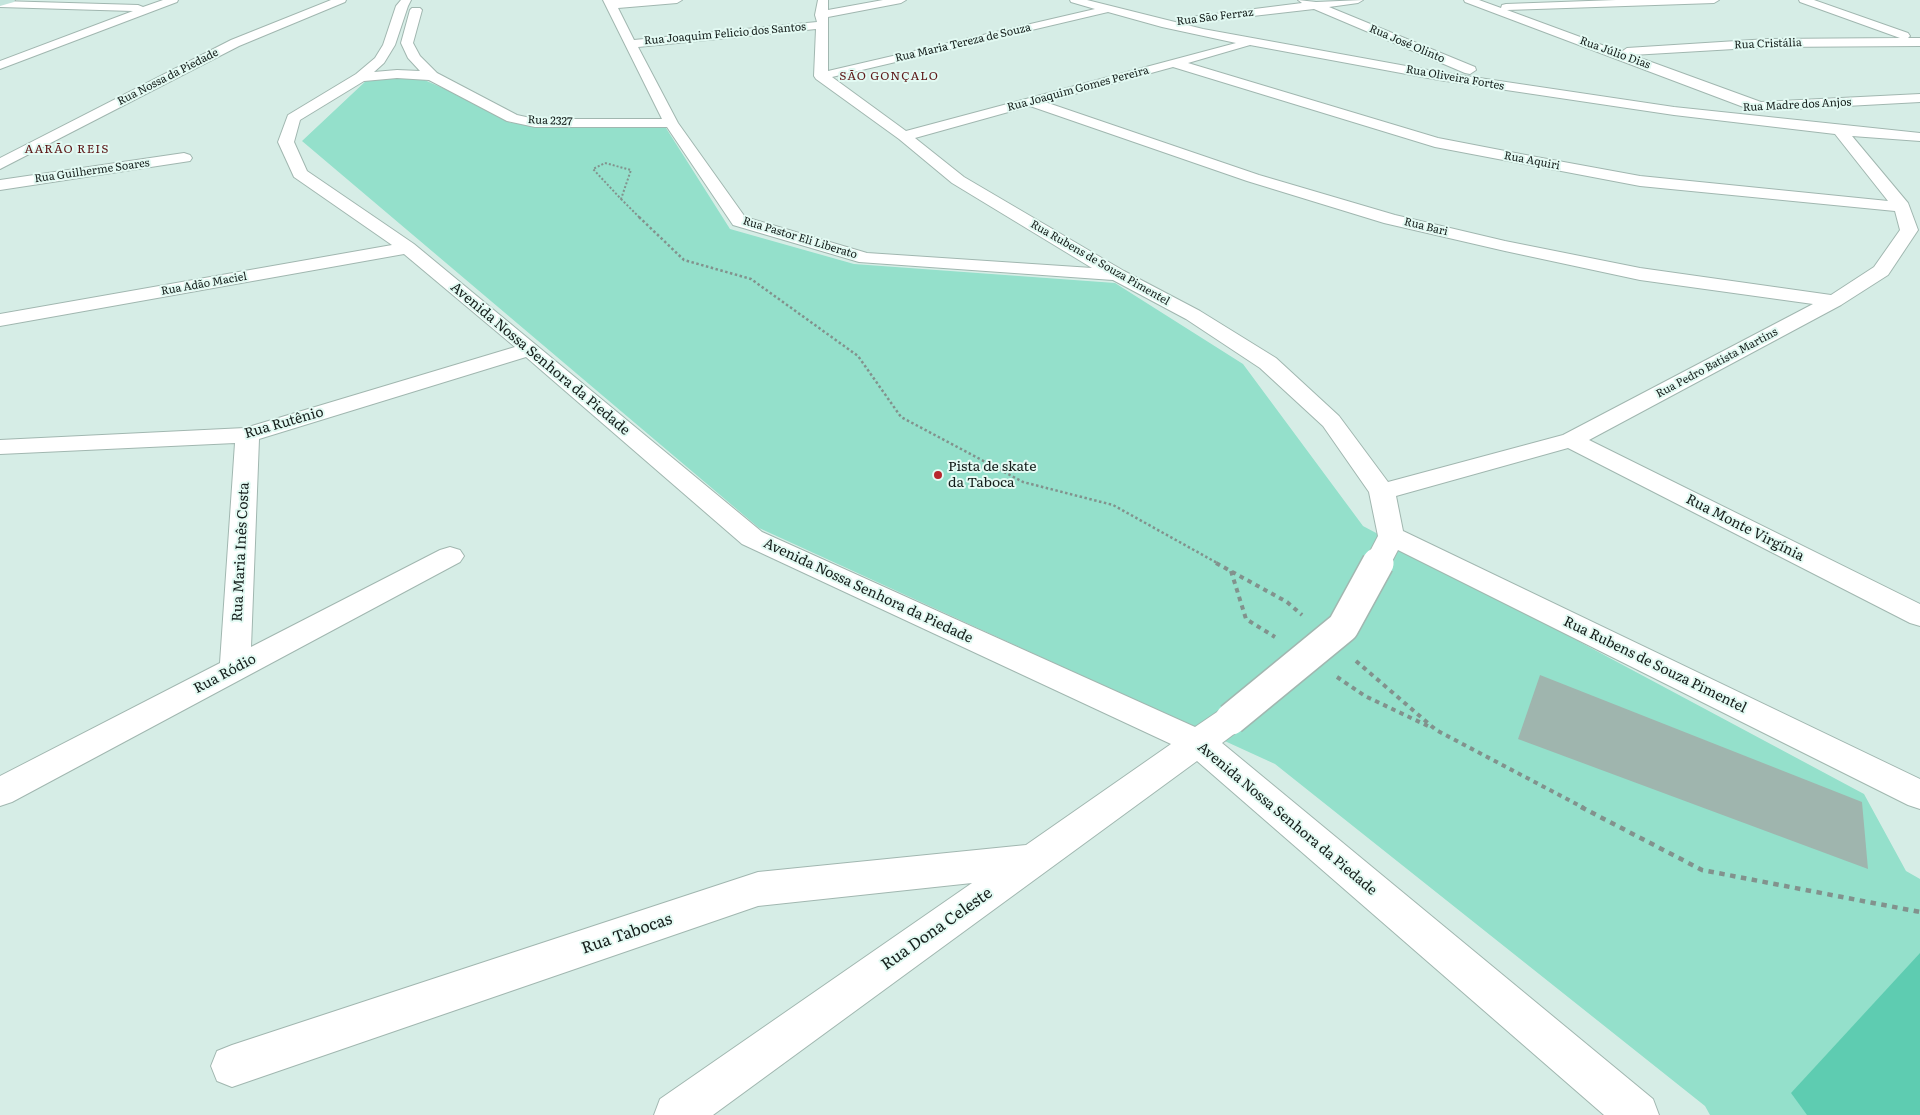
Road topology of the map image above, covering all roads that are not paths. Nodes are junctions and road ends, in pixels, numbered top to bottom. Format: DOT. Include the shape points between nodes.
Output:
graph roads {
  1 [pos="10,0"];
  2 [pos="174,0"];
  3 [pos="341,0"];
  4 [pos="406,0"];
  5 [pos="421,0"];
  6 [pos="677,0"];
  7 [pos="900,0"];
  8 [pos="1075,0"];
  9 [pos="1358,0"];
  10 [pos="1469,0"];
  11 [pos="1714,0"];
  12 [pos="1804,0"];
  13 [pos="1308,2"];
  14 [pos="609,3"];
  15 [pos="0,4"];
  16 [pos="152,8"];
  17 [pos="1492,8"];
  18 [pos="1106,9"];
  19 [pos="822,14"];
  20 [pos="1162,24"];
  21 [pos="1253,42"];
  22 [pos="1920,42"];
  23 [pos="629,44"];
  24 [pos="1616,53"];
  25 [pos="1173,64"];
  26 [pos="0,65"];
  27 [pos="429,73"];
  28 [pos="821,76"];
  29 [pos="361,77"];
  30 [pos="1511,87"];
  31 [pos="1920,98"];
  32 [pos="1031,102"];
  33 [pos="1760,107"];
  34 [pos="1674,110"];
  35 [pos="671,123"];
  36 [pos="1840,130"];
  37 [pos="904,136"];
  38 [pos="1920,137"];
  39 [pos="184,158"];
  40 [pos="0,164"];
  41 [pos="0,185"];
  42 [pos="1902,207"];
  43 [pos="408,248"];
  44 [pos="1117,276"];
  45 [pos="1834,301"];
  46 [pos="0,320"];
  47 [pos="530,349"];
  48 [pos="247,435"];
  49 [pos="1571,440"];
  50 [pos="0,447"];
  51 [pos="1382,492"];
  52 [pos="1391,536"];
  53 [pos="450,556"];
  54 [pos="1920,616"];
  55 [pos="235,669"];
  56 [pos="1198,743"];
  57 [pos="0,792"];
  58 [pos="1920,795"];
  59 [pos="1034,860"];
  60 [pos="232,1066"];
  61 [pos="676,1115"];
  62 [pos="1637,1115"];
  1 -- 15 [label="main road"];
  2 -- 16 [label="street"];
  3 -- 40 [label="street, Rua Nossa da Piedade" via="235,43"];
  4 -- 29 [label="street, Avenida Nossa Senhora da Piedade" via="389,45 380,60"];
  5 -- 27 [label="street" via="407,43 414,58"];
  6 -- 14 [label="street"];
  7 -- 19 [label="street, Rua Joaquim Felicio dos Santos"];
  8 -- 18 [label="street, Rua Oliveira Fortes"];
  9 -- 13 [label="street, Rua São Ferraz"];
  10 -- 17 [label="street, Rua Júlio Dias"];
  11 -- 17 [label="street"];
  12 -- 22 [label="street"];
  13 -- 20 [label="street, Rua São Ferraz"];
  13 -- 30 [label="street, Rua José Olinto"];
  14 -- 23 [label="street, Rua Pastor Eli Liberato"];
  15 -- 16 [label="street"];
  16 -- 26 [label="street"];
  17 -- 24 [label="street, Rua Júlio Dias"];
  18 -- 20 [label="street, Rua Oliveira Fortes"];
  18 -- 28 [label="street, Rua Maria Tereza de Souza"];
  19 -- 23 [label="street, Rua Joaquim Felicio dos Santos"];
  19 -- 28 [label="street"];
  20 -- 21 [label="street, Rua Oliveira Fortes"];
  21 -- 25 [label="street, Rua Joaquim Gomes Pereira"];
  21 -- 30 [label="street, Rua Oliveira Fortes"];
  22 -- 24 [label="street, Rua Cristália" via="1768,43"];
  23 -- 35 [label="street, Rua Pastor Eli Liberato"];
  24 -- 33 [label="street, Rua Júlio Dias"];
  25 -- 32 [label="street, Rua Joaquim Gomes Pereira"];
  25 -- 42 [label="street, Rua Aquiri" via="1435,142 1531,161 1640,180"];
  27 -- 29 [label="street, Rua 2327"];
  27 -- 35 [label="street, Rua 2327" via="512,118 536,123"];
  28 -- 37 [label="street, Rua Rubens de Souza Pimentel"];
  29 -- 43 [label="street, Avenida Nossa Senhora da Piedade" via="293,118 286,142 300,174"];
  30 -- 34 [label="street, Rua Oliveira Fortes"];
  31 -- 33 [label="street, Rua Madre dos Anjos"];
  32 -- 37 [label="street, Rua Joaquim Gomes Pereira"];
  32 -- 45 [label="street, Rua Bari" via="1261,180 1390,218 1640,274"];
  33 -- 34 [label="street, Rua Madre dos Anjos"];
  34 -- 36 [label="street, Rua Oliveira Fortes"];
  35 -- 44 [label="street, Rua Pastor Eli Liberato" via="739,221 866,258"];
  36 -- 38 [label="street, Rua Oliveira Fortes"];
  36 -- 42 [label="street, Rua Pedro Batista Martins"];
  37 -- 44 [label="street, Rua Rubens de Souza Pimentel" via="958,180"];
  39 -- 41 [label="street, Rua Guilherme Soares"];
  42 -- 45 [label="street, Rua Pedro Batista Martins" via="1909,230 1881,271"];
  43 -- 46 [label="street, Rua Adão Maciel"];
  43 -- 47 [label="street, Avenida Nossa Senhora da Piedade"];
  44 -- 51 [label="street, Rua Rubens de Souza Pimentel" via="1193,316 1268,363 1331,421"];
  45 -- 49 [label="street, Rua Pedro Batista Martins"];
  47 -- 48 [label="street, Rua Rutênio"];
  47 -- 56 [label="street, Avenida Nossa Senhora da Piedade" via="752,538"];
  48 -- 50 [label="street, Rua Rutênio"];
  48 -- 55 [label="street, Rua Maria Inês Costa"];
  49 -- 51 [label="street, Rua Pedro Batista Martins"];
  49 -- 54 [label="street, Rua Monte Virgínia"];
  51 -- 52 [label="street, Rua Rubens de Souza Pimentel"];
  52 -- 56 [label="street, bridge" via="1343,627"];
  52 -- 58 [label="street, Rua Rubens de Souza Pimentel"];
  53 -- 55 [label="street, Rua Ródio"];
  55 -- 57 [label="street, Rua Ródio"];
  56 -- 59 [label="street, Rua Dona Celeste"];
  56 -- 62 [label="street, Avenida Nossa Senhora da Piedade"];
  59 -- 60 [label="street, Rua Tabocas" via="758,889"];
  59 -- 61 [label="street, Rua Dona Celeste"];
}
